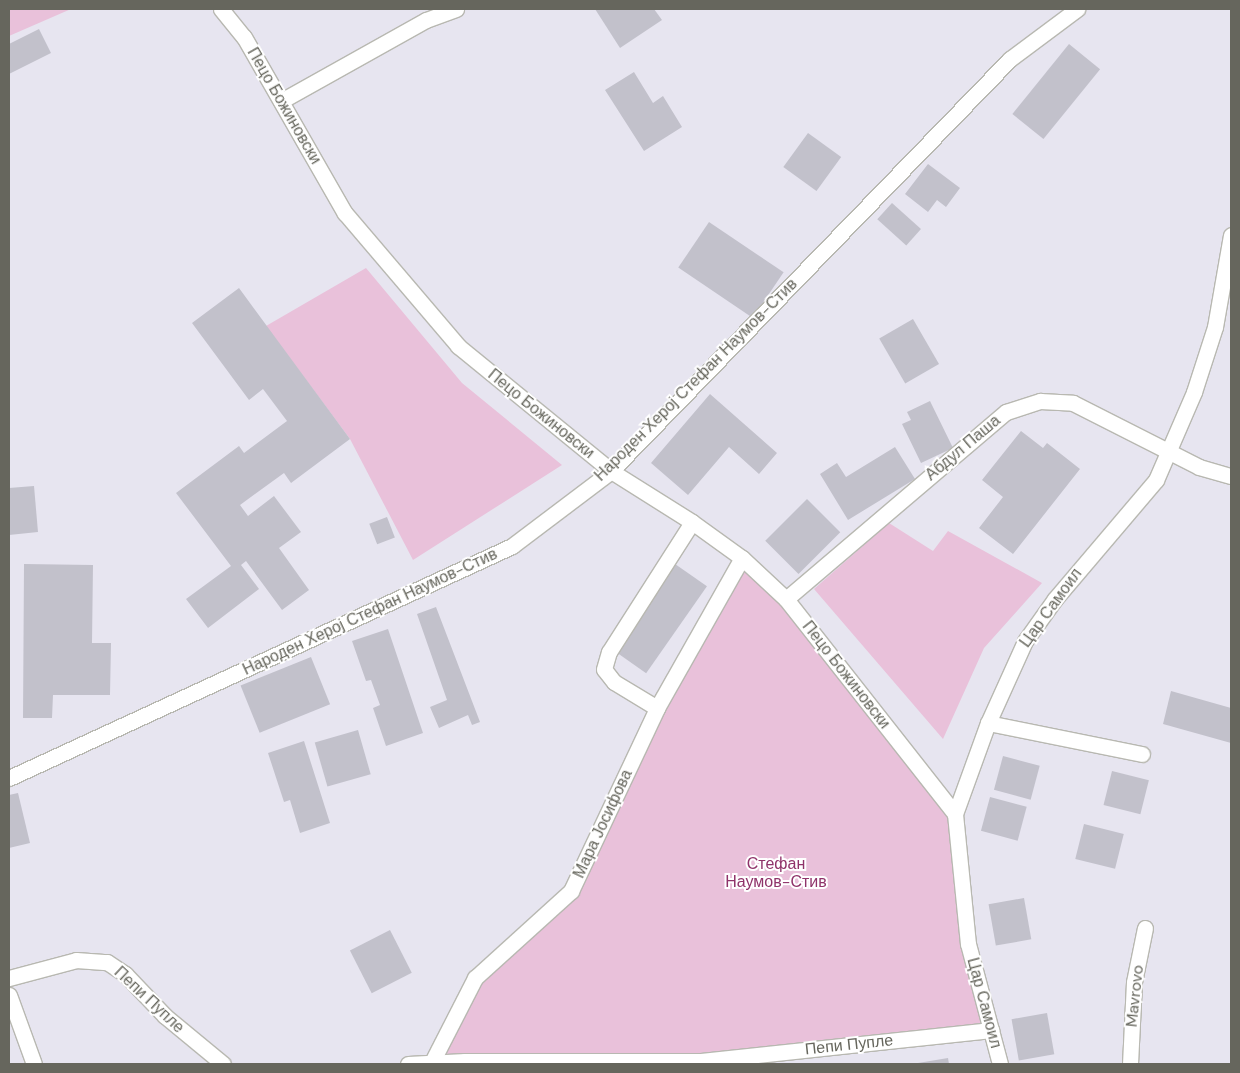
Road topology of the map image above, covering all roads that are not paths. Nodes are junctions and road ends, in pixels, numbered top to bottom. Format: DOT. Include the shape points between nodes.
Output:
graph roads {
  1 [pos="221,9"];
  2 [pos="456,9"];
  3 [pos="1077,9"];
  4 [pos="281,101"];
  5 [pos="1231,235"];
  6 [pos="1170,450"];
  7 [pos="610,471"];
  8 [pos="1231,476"];
  9 [pos="692,522"];
  10 [pos="742,558"];
  11 [pos="786,599"];
  12 [pos="657,708"];
  13 [pos="988,723"];
  14 [pos="1142,754"];
  15 [pos="9,778"];
  16 [pos="955,814"];
  17 [pos="1145,928"];
  18 [pos="9,978"];
  19 [pos="9,995"];
  20 [pos="991,1030"];
  21 [pos="701,1062"];
  22 [pos="432,1063"];
  23 [pos="34,1064"];
  24 [pos="223,1064"];
  25 [pos="408,1064"];
  26 [pos="1000,1064"];
  27 [pos="1130,1064"];
  1 -- 4 [label="street, Пецо Божиновски" via="244,37"];
  2 -- 4 [label="street" via="426,20"];
  3 -- 7 [label="street, Народен Херој Стефан Наумов-Стив" via="1010,59"];
  4 -- 7 [label="street, Пецо Божиновски" via="345,213 458,346"];
  5 -- 6 [label="street, Цар Самоил" via="1215,327 1194,392"];
  6 -- 8 [label="street, Абдул Паша" via="1199,467"];
  6 -- 11 [label="street, Абдул Паша" via="1073,403 1040,401 1006,412"];
  6 -- 13 [label="street, Цар Самоил" via="1156,480 1054,599 1025,641"];
  7 -- 9 [label="street, Пецо Божиновски"];
  7 -- 15 [label="street, Народен Херој Стефан Наумов-Стив" via="512,546"];
  9 -- 10 [label="street, Пецо Божиновски"];
  9 -- 12 [label="street" via="609,652 604,669 614,682"];
  10 -- 11 [label="street, Пецо Божиновски"];
  10 -- 12 [label="street, Мара Јосифова"];
  11 -- 16 [label="street, Пецо Божиновски"];
  12 -- 22 [label="street, Мара Јосифова" via="571,891 475,978"];
  13 -- 14 [label="street"];
  13 -- 16 [label="street, Цар Самоил"];
  16 -- 20 [label="street, Цар Самоил" via="968,944"];
  17 -- 27 [label="street, Mavrovo" via="1134,982"];
  18 -- 24 [label="street, Пепи Пупле" via="76,960 107,962 125,974 166,1016"];
  19 -- 23 [label="street"];
  20 -- 21 [label="street, Пепи Пупле"];
  20 -- 26 [label="street, Цар Самоил"];
  21 -- 22 [label="street, Пепи Пупле"];
  22 -- 25 [label="street, Пепи Пупле"];
}
